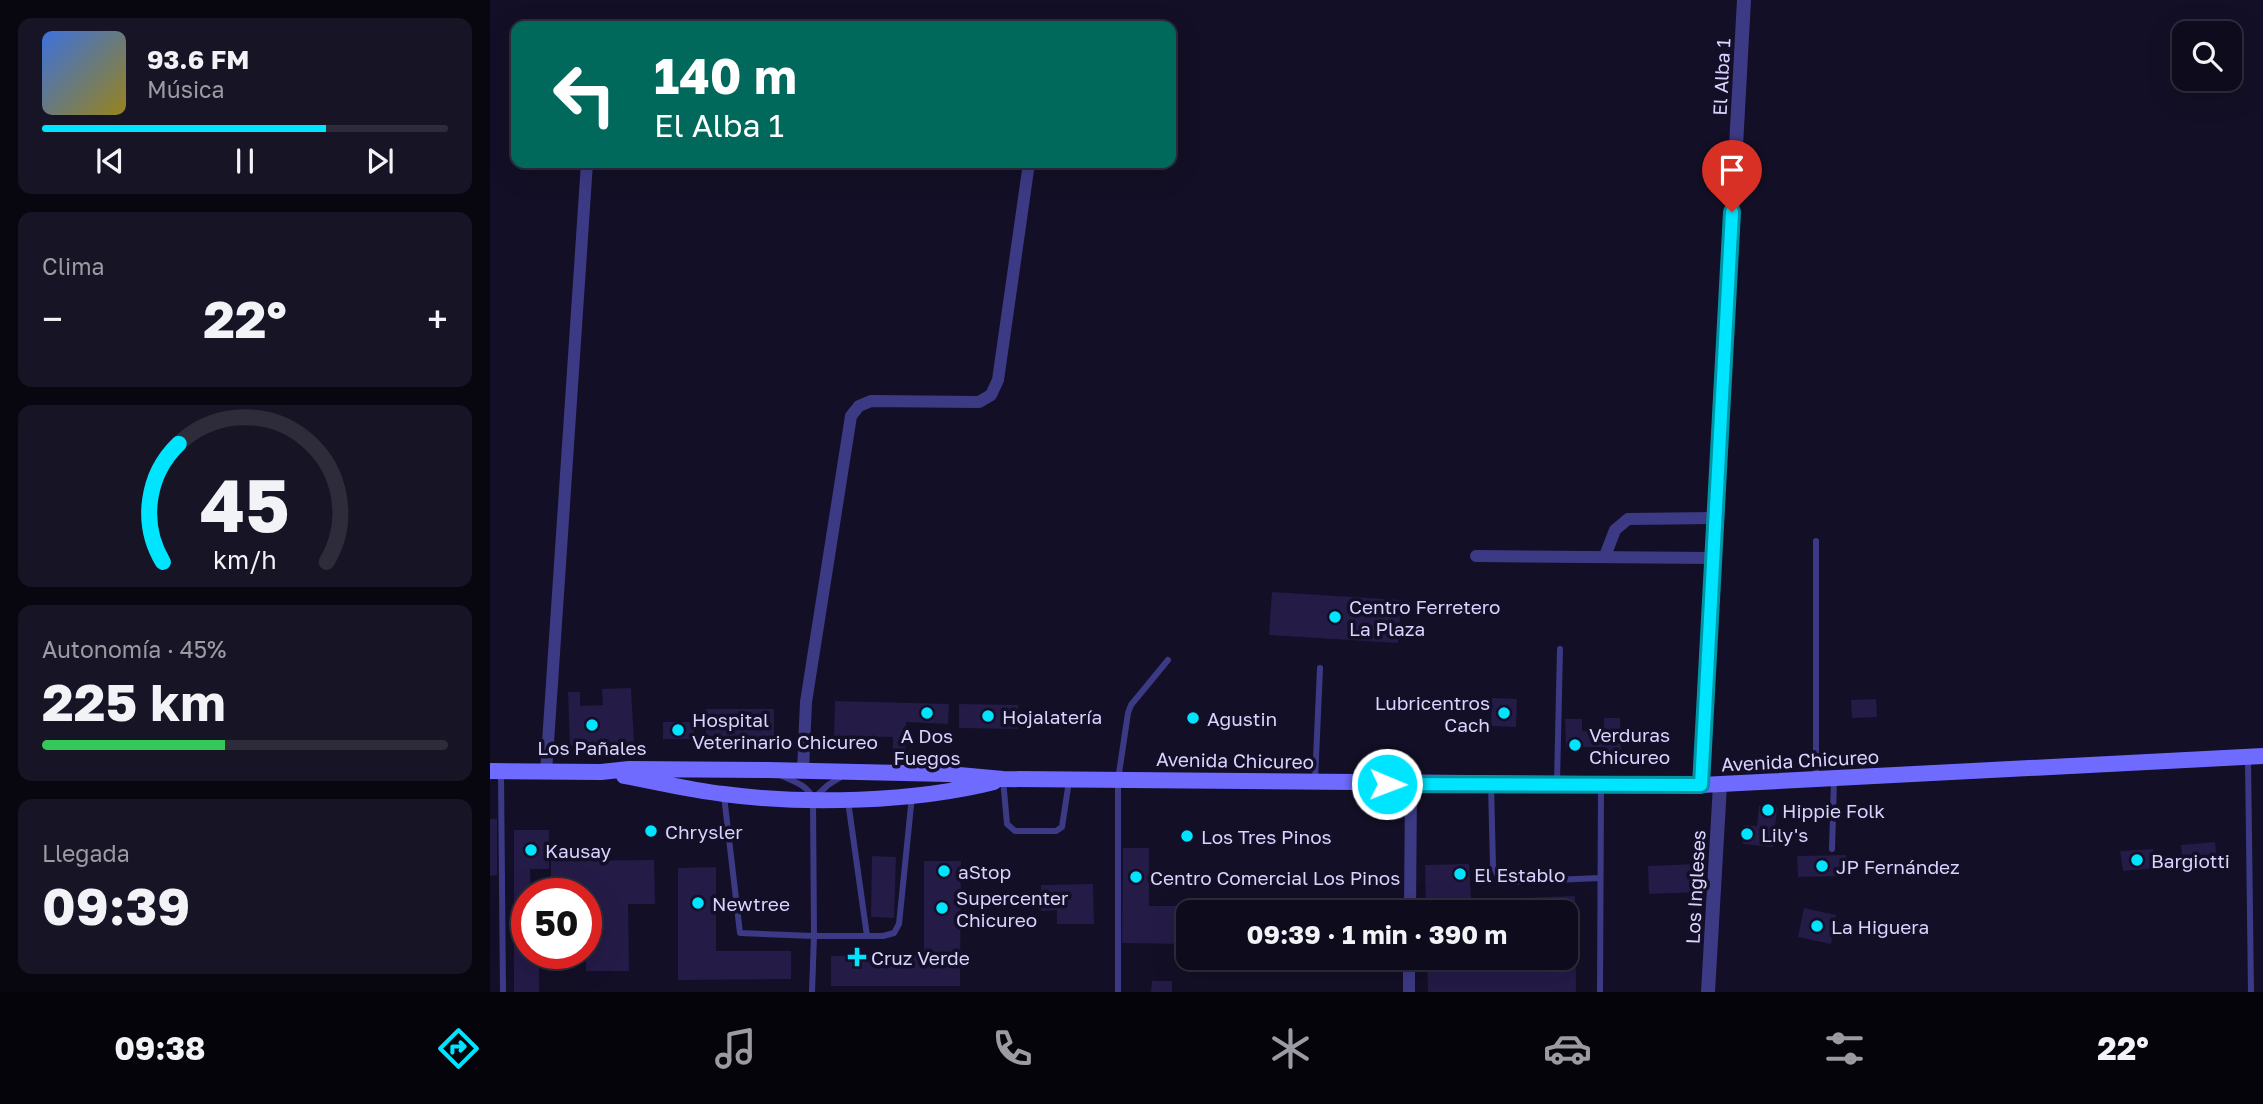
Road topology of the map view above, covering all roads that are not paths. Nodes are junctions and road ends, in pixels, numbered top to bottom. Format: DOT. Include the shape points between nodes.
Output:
graph roads {
  1 [pos="1744,0"];
  2 [pos="587,168"];
  3 [pos="1028,168"];
  4 [pos="1715,518"];
  5 [pos="1816,541"];
  6 [pos="1476,556"];
  7 [pos="1605,556"];
  8 [pos="1713,558"];
  9 [pos="1560,649"];
  10 [pos="1168,660"];
  11 [pos="1320,668"];
  12 [pos="2256,757"];
  13 [pos="768,770"];
  14 [pos="495,771"];
  15 [pos="803,771"];
  16 [pos="546,772"];
  17 [pos="601,772"];
  18 [pos="849,773"];
  19 [pos="1003,779"];
  20 [pos="1069,779"];
  21 [pos="1118,780"];
  22 [pos="1834,780"];
  23 [pos="1816,781"];
  24 [pos="1315,783"];
  25 [pos="1411,784"];
  26 [pos="1557,784"];
  27 [pos="1601,784"];
  28 [pos="1491,785"];
  29 [pos="1701,785"];
  30 [pos="1720,785"];
  31 [pos="723,794"];
  32 [pos="912,796"];
  33 [pos="813,799"];
  34 [pos="848,799"];
  35 [pos="1832,849"];
  36 [pos="1600,878"];
  37 [pos="1410,900"];
  38 [pos="814,936"];
  39 [pos="867,936"];
  40 [pos="1409,970"];
  41 [pos="503,992"];
  42 [pos="812,992"];
  43 [pos="1118,992"];
  44 [pos="1409,992"];
  45 [pos="1600,992"];
  46 [pos="1707,992"];
  47 [pos="2251,992"];
  1 -- 4 [label="street, El Alba 1"];
  2 -- 16 [label="street"];
  3 -- 15 [label="street" via="998,380 991,395 979,402 871,401 851,416 806,702"];
  4 -- 7 [label="street" via="1628,519 1618,525"];
  4 -- 8 [label="street, El Alba 1"];
  5 -- 23 [label="lane"];
  6 -- 7 [label="street"];
  7 -- 8 [label="street"];
  8 -- 29 [label="street, El Alba 1"];
  9 -- 26 [label="lane"];
  10 -- 21 [label="lane" via="1131,705"];
  11 -- 24 [label="lane"];
  12 -- 22 [label="main road, Avenida Chicureo"];
  12 -- 47 [label="lane"];
  13 -- 15 [label="main road, Avenida Chicureo"];
  13 -- 17 [label="main road, Avenida Chicureo"];
  13 -- 33 [label="lane" via="799,783"];
  14 -- 16 [label="main road, Avenida Chicureo"];
  14 -- 41 [label="lane"];
  15 -- 18 [label="main road, Avenida Chicureo"];
  16 -- 17 [label="main road, Avenida Chicureo"];
  17 -- 31 [label="main road, Avenida Chicureo"];
  18 -- 19 [label="main road, Avenida Chicureo"];
  18 -- 33 [label="lane"];
  19 -- 20 [label="main road, Avenida Chicureo"];
  19 -- 20 [label="lane" via="1007,824 1015,831 1056,831 1062,827"];
  19 -- 32 [label="main road, Avenida Chicureo"];
  20 -- 21 [label="main road, Avenida Chicureo"];
  21 -- 24 [label="main road, Avenida Chicureo"];
  21 -- 43 [label="lane"];
  22 -- 23 [label="main road, Avenida Chicureo"];
  22 -- 35 [label="lane"];
  23 -- 30 [label="main road, Avenida Chicureo"];
  24 -- 25 [label="main road, Avenida Chicureo"];
  25 -- 28 [label="main road, Avenida Chicureo"];
  25 -- 37 [label="street"];
  26 -- 27 [label="main road, Avenida Chicureo"];
  26 -- 28 [label="main road, Avenida Chicureo"];
  27 -- 29 [label="main road, Avenida Chicureo"];
  27 -- 36 [label="lane"];
  28 -- 36 [label="lane" via="1497,876 1508,882"];
  29 -- 30 [label="main road, Avenida Chicureo"];
  30 -- 46 [label="street, Los Ingleses"];
  31 -- 33 [label="main road, Avenida Chicureo"];
  31 -- 38 [label="lane" via="740,933"];
  32 -- 34 [label="main road, Avenida Chicureo"];
  32 -- 39 [label="lane" via="899,925 894,933"];
  33 -- 34 [label="main road, Avenida Chicureo"];
  33 -- 38 [label="lane"];
  34 -- 39 [label="lane"];
  36 -- 45 [label="lane"];
  38 -- 39 [label="lane"];
  38 -- 42 [label="lane"];
  40 -- 44 [label="street"];
}
